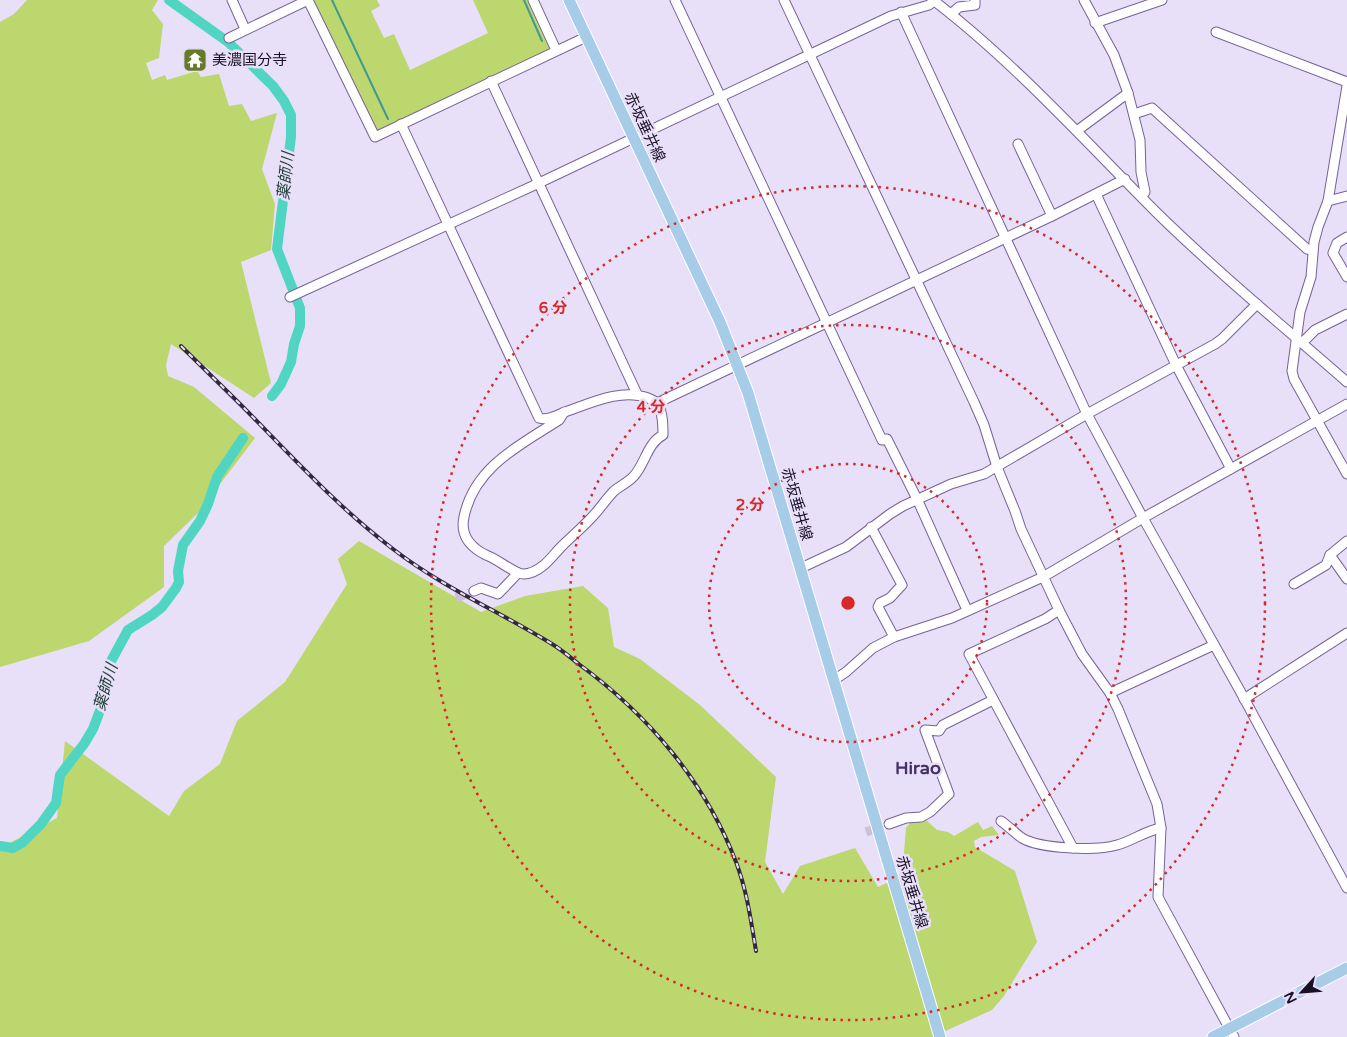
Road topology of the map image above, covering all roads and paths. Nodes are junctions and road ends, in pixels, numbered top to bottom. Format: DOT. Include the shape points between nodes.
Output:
graph roads {
  1 [pos="232,0"];
  2 [pos="308,0"];
  3 [pos="533,0"];
  4 [pos="569,0"];
  5 [pos="675,0"];
  6 [pos="784,0"];
  7 [pos="933,0"];
  8 [pos="975,0"];
  9 [pos="1084,0"];
  10 [pos="1162,0"];
  11 [pos="901,12"];
  12 [pos="951,14"];
  13 [pos="1095,24"];
  14 [pos="245,29"];
  15 [pos="1216,32"];
  16 [pos="586,37"];
  17 [pos="229,38"];
  18 [pos="556,50"];
  19 [pos="810,55"];
  20 [pos="491,81"];
  21 [pos="1347,82"];
  22 [pos="1347,86"];
  23 [pos="1128,93"];
  24 [pos="720,96"];
  25 [pos="1134,114"];
  26 [pos="401,124"];
  27 [pos="1078,130"];
  28 [pos="634,137"];
  29 [pos="1018,144"];
  30 [pos="1125,179"];
  31 [pos="539,183"];
  32 [pos="1096,194"];
  33 [pos="1347,196"];
  34 [pos="1142,197"];
  35 [pos="1328,201"];
  36 [pos="1052,216"];
  37 [pos="449,225"];
  38 [pos="1007,237"];
  39 [pos="1347,237"];
  40 [pos="1312,250"];
  41 [pos="1347,277"];
  42 [pos="916,280"];
  43 [pos="294,296"];
  44 [pos="1257,304"];
  45 [pos="1347,314"];
  46 [pos="826,322"];
  47 [pos="1299,341"];
  48 [pos="737,365"];
  49 [pos="1176,365"];
  50 [pos="1347,382"];
  51 [pos="637,394"];
  52 [pos="657,403"];
  53 [pos="1347,404"];
  54 [pos="564,412"];
  55 [pos="1087,414"];
  56 [pos="1317,421"];
  57 [pos="997,467"];
  58 [pos="1231,469"];
  59 [pos="1347,474"];
  60 [pos="918,500"];
  61 [pos="1143,518"];
  62 [pos="871,527"];
  63 [pos="1347,541"];
  64 [pos="1330,555"];
  65 [pos="801,568"];
  66 [pos="518,573"];
  67 [pos="1043,577"];
  68 [pos="1347,579"];
  69 [pos="1294,584"];
  70 [pos="474,591"];
  71 [pos="967,610"];
  72 [pos="1059,610"];
  73 [pos="1347,633"];
  74 [pos="894,636"];
  75 [pos="1214,645"];
  76 [pos="834,680"];
  77 [pos="1110,693"];
  78 [pos="1244,699"];
  79 [pos="993,700"];
  80 [pos="1001,821"];
  81 [pos="889,824"];
  82 [pos="1161,828"];
  83 [pos="1073,848"];
  84 [pos="1347,888"];
  85 [pos="1347,968"];
  86 [pos="1232,1033"];
  87 [pos="940,1037"];
  88 [pos="1213,1037"];
  1 -- 14 [label="street"];
  2 -- 14 [label="street"];
  2 -- 26 [label="street" via="375,137"];
  3 -- 18 [label="street"];
  4 -- 16 [label="main road, 赤坂垂井線"];
  5 -- 24 [label="street"];
  6 -- 19 [label="street"];
  7 -- 11 [label="street" via="928,5"];
  7 -- 12 [label="street"];
  8 -- 12 [label="street" via="974,5 959,7"];
  9 -- 13 [label="street"];
  10 -- 13 [label="street"];
  11 -- 19 [label="street"];
  11 -- 38 [label="street"];
  12 -- 27 [label="street"];
  13 -- 23 [label="street" via="1114,56"];
  14 -- 17 [label="street"];
  15 -- 21 [label="street"];
  16 -- 18 [label="street"];
  16 -- 28 [label="main road, 赤坂垂井線"];
  18 -- 20 [label="street"];
  19 -- 24 [label="street"];
  19 -- 42 [label="street"];
  20 -- 26 [label="street"];
  20 -- 31 [label="street"];
  22 -- 35 [label="street"];
  23 -- 25 [label="street"];
  23 -- 27 [label="street"];
  24 -- 28 [label="street"];
  24 -- 46 [label="street"];
  25 -- 34 [label="street" via="1140,140 1145,192"];
  25 -- 40 [label="street" via="1152,108 1307,249"];
  26 -- 37 [label="street"];
  27 -- 30 [label="street"];
  28 -- 31 [label="street"];
  28 -- 48 [label="main road, 赤坂垂井線"];
  29 -- 36 [label="street"];
  30 -- 32 [label="street"];
  30 -- 34 [label="street"];
  31 -- 37 [label="street"];
  31 -- 51 [label="street"];
  32 -- 36 [label="street"];
  32 -- 49 [label="street"];
  33 -- 35 [label="street"];
  34 -- 44 [label="street"];
  35 -- 40 [label="street"];
  36 -- 38 [label="street"];
  37 -- 43 [label="street"];
  37 -- 54 [label="street" via="539,418 546,419"];
  38 -- 42 [label="street"];
  38 -- 55 [label="street"];
  39 -- 41 [label="street" via="1333,252"];
  40 -- 47 [label="street" via="1311,276 1300,312"];
  42 -- 46 [label="street"];
  42 -- 57 [label="street" via="984,425"];
  44 -- 47 [label="street"];
  44 -- 49 [label="street" via="1222,339"];
  45 -- 47 [label="street"];
  46 -- 48 [label="street"];
  46 -- 60 [label="street" via="882,440 887,439"];
  47 -- 50 [label="street"];
  47 -- 56 [label="street" via="1294,350 1292,376"];
  48 -- 52 [label="street"];
  48 -- 65 [label="main road, 赤坂垂井線"];
  49 -- 55 [label="street"];
  49 -- 58 [label="street"];
  51 -- 52 [label="street"];
  51 -- 54 [label="street" via="607,398"];
  52 -- 66 [label="street" via="664,435 656,440 633,477 613,492 592,518 544,565 529,574"];
  53 -- 56 [label="street"];
  54 -- 66 [label="street" via="559,420 508,452 485,474 465,511 462,522 467,541"];
  55 -- 57 [label="street"];
  55 -- 61 [label="street"];
  56 -- 58 [label="street"];
  56 -- 59 [label="street"];
  57 -- 60 [label="street"];
  57 -- 67 [label="street"];
  58 -- 61 [label="street"];
  60 -- 62 [label="street"];
  60 -- 71 [label="street"];
  61 -- 67 [label="street"];
  61 -- 75 [label="street"];
  62 -- 65 [label="street" via="846,547"];
  62 -- 74 [label="street" via="902,585 878,608"];
  63 -- 64 [label="street"];
  64 -- 68 [label="street"];
  64 -- 69 [label="street" via="1326,565"];
  65 -- 76 [label="main road, 赤坂垂井線"];
  66 -- 70 [label="street" via="498,594 481,588"];
  67 -- 71 [label="street"];
  67 -- 72 [label="street"];
  71 -- 74 [label="street" via="952,618"];
  72 -- 77 [label="street" via="1082,654"];
  72 -- 79 [label="street" via="969,654"];
  73 -- 78 [label="street"];
  74 -- 76 [label="street" via="873,648"];
  75 -- 77 [label="street"];
  75 -- 78 [label="street"];
  76 -- 87 [label="main road, 赤坂垂井線"];
  77 -- 82 [label="street" via="1157,804"];
  78 -- 84 [label="street"];
  79 -- 81 [label="street" via="944,725 939,731 925,730 949,794 926,815"];
  79 -- 83 [label="street"];
  80 -- 83 [label="street" via="1023,839"];
  82 -- 83 [label="street" via="1118,845"];
  82 -- 86 [label="street" via="1158,897"];
  85 -- 86 [label="main road"];
  86 -- 88 [label="main road"];
}
